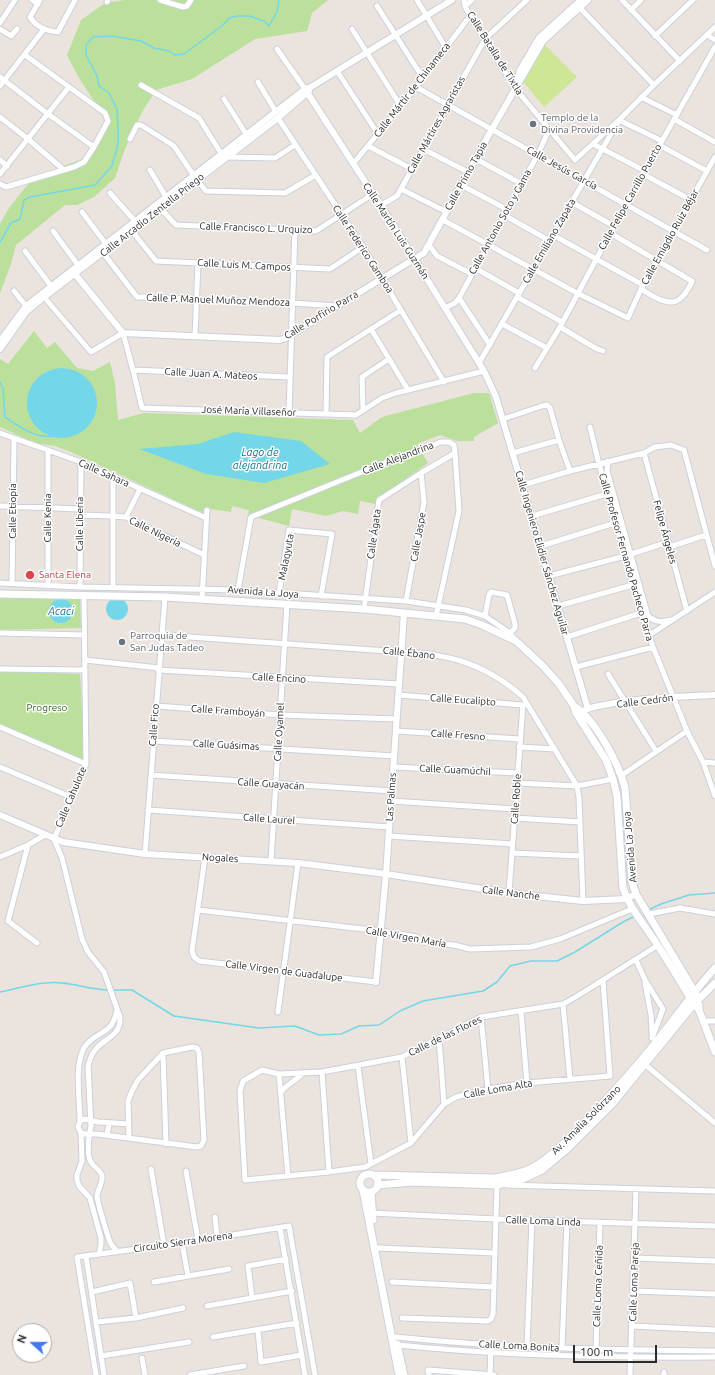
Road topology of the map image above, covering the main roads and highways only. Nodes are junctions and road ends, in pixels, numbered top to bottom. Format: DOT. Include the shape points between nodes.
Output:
graph roads {
  1 [pos="0,594"];
  2 [pos="580,710"];
  3 [pos="715,968"];
  4 [pos="715,983"];
  5 [pos="695,991"];
  6 [pos="690,997"];
  7 [pos="697,1005"];
  8 [pos="713,1043"];
  9 [pos="715,1052"];
  10 [pos="373,1175"];
  11 [pos="378,1185"];
  12 [pos="363,1190"];
  13 [pos="372,1192"];
  14 [pos="399,1375"];
  15 [pos="404,1375"];
  1 -- 2 [label="main road, Avenida La Joya" via="165,596 364,609 464,619 516,641 543,666"];
  2 -- 5 [label="main road, Avenida La Joya" via="606,743 622,775 632,882 636,894"];
  2 -- 6 [label="main road, Avenida La Joya" via="613,779 617,796 623,888 626,899"];
  3 -- 5 [label="main road, Av. Amalia Solórzano"];
  4 -- 7 [label="main road, Av. Amalia Solórzano"];
  5 -- 6 [label="main road, Av. Amalia Solórzano"];
  5 -- 7 [label="main road, Avenida La Joya"];
  6 -- 7 [label="main road, Avenida La Joya"];
  6 -- 10 [label="main road, Av. Amalia Solórzano" via="609,1098 548,1157 531,1168 495,1178"];
  7 -- 8 [label="main road, Avenida La Joya"];
  7 -- 11 [label="main road, Av. Amalia Solórzano" via="613,1103 542,1170 523,1180 497,1185 412,1182"];
  8 -- 9 [label="main road, Avenida La Joya"];
  10 -- 11 [label="main road"];
  10 -- 12 [label="main road" via="367,1174 360,1179"];
  11 -- 13 [label="main road"];
  12 -- 13 [label="main road"];
  12 -- 14 [label="main road"];
  13 -- 15 [label="main road" via="372,1213 378,1248"];
}
